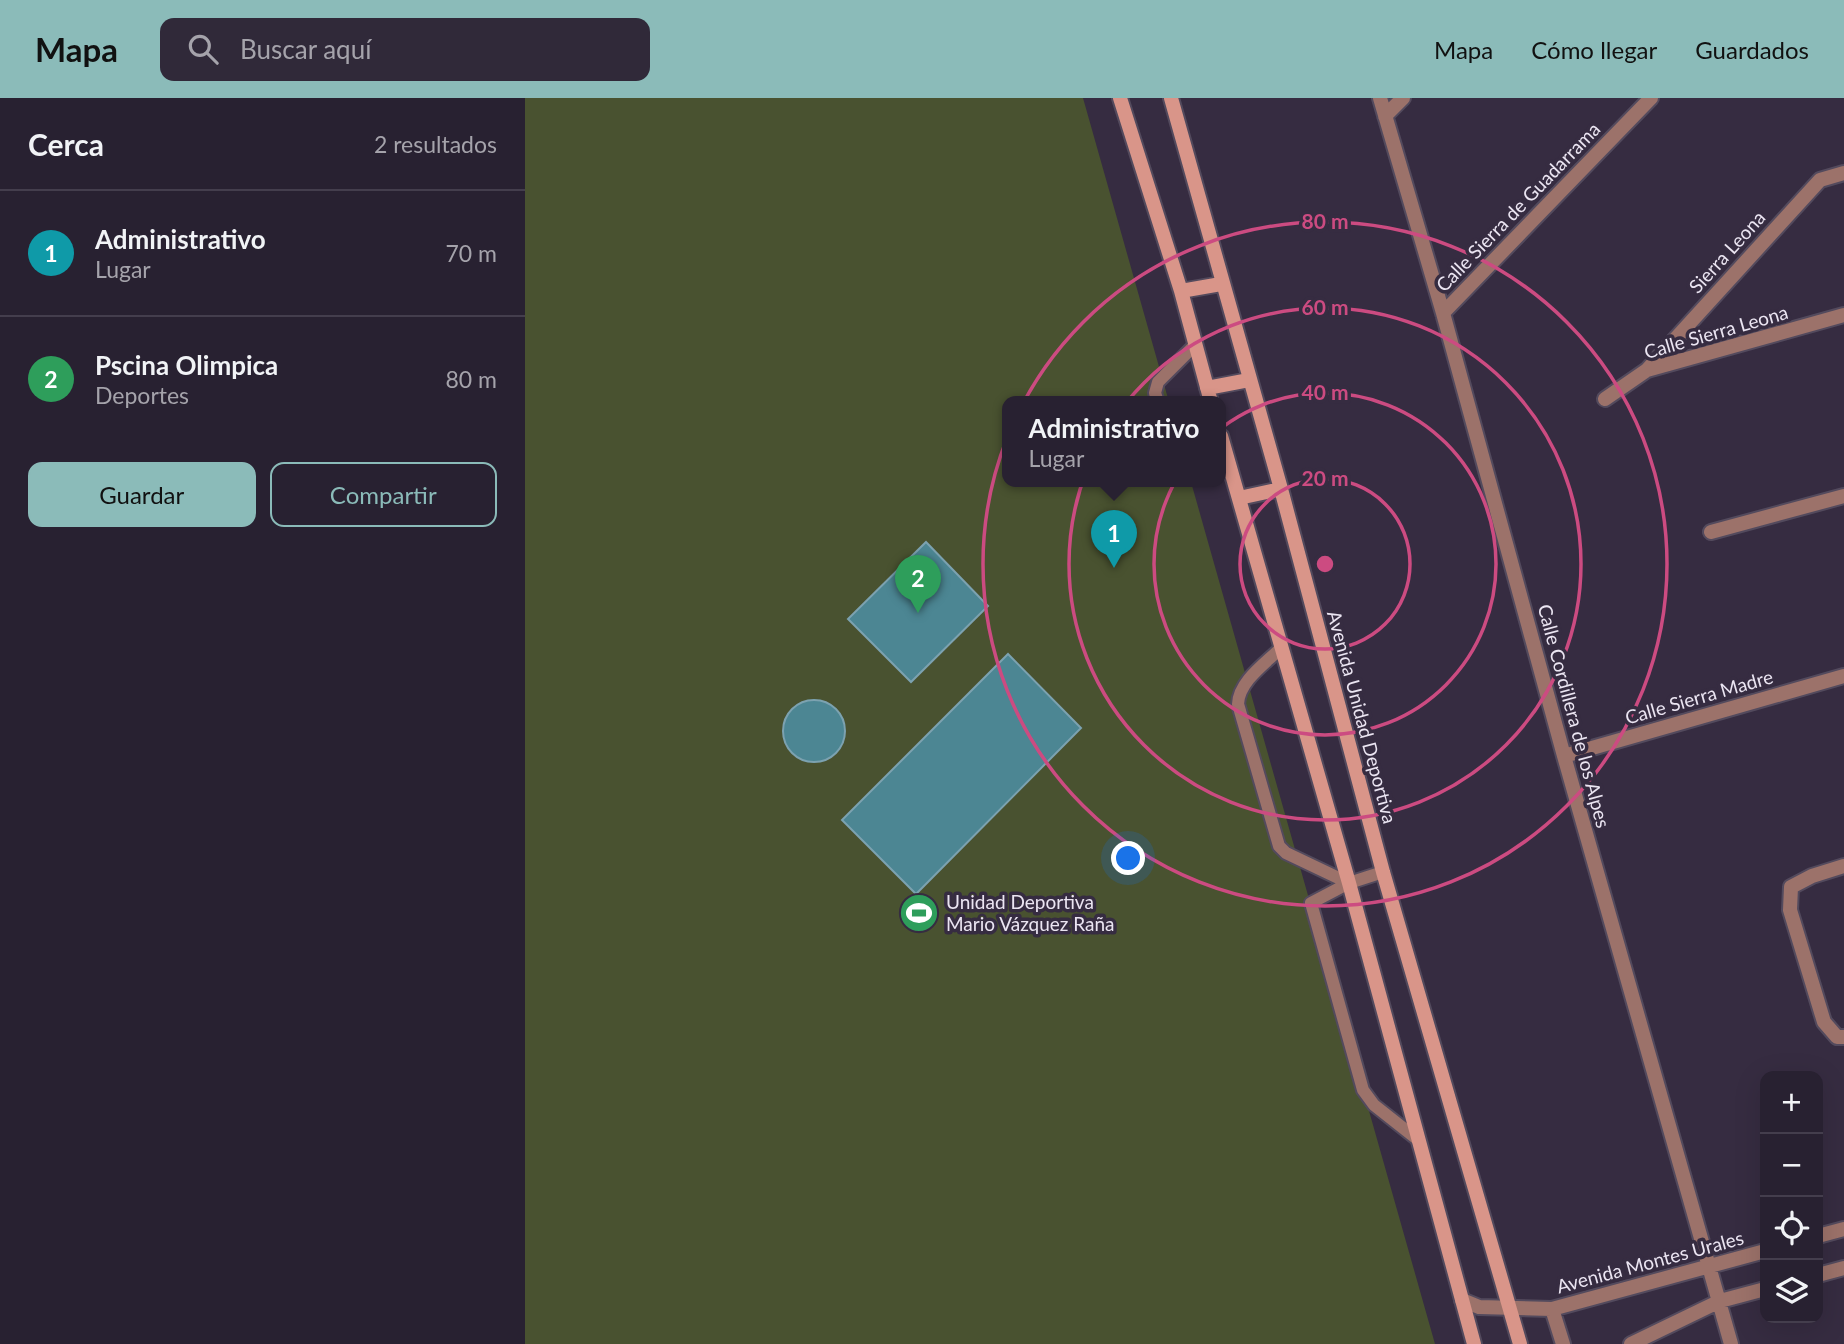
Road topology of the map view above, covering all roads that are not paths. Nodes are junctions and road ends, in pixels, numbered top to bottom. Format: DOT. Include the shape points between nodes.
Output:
graph roads {
  1 [pos="1120,98"];
  2 [pos="1171,98"];
  3 [pos="1380,98"];
  4 [pos="1403,98"];
  5 [pos="1651,98"];
  6 [pos="1385,116"];
  7 [pos="1844,173"];
  8 [pos="1221,284"];
  9 [pos="1181,291"];
  10 [pos="1443,313"];
  11 [pos="1844,315"];
  12 [pos="1195,345"];
  13 [pos="1647,370"];
  14 [pos="1249,380"];
  15 [pos="1209,395"];
  16 [pos="1156,396"];
  17 [pos="1605,400"];
  18 [pos="1226,468"];
  19 [pos="1281,489"];
  20 [pos="1844,496"];
  21 [pos="1239,498"];
  22 [pos="1711,531"];
  23 [pos="1282,648"];
  24 [pos="1844,676"];
  25 [pos="1564,756"];
  26 [pos="1844,866"];
  27 [pos="1383,872"];
  28 [pos="1349,883"];
  29 [pos="1840,1037"];
  30 [pos="1417,1139"];
  31 [pos="1844,1228"];
  32 [pos="1823,1234"];
  33 [pos="1760,1252"];
  34 [pos="1709,1266"];
  35 [pos="1844,1268"];
  36 [pos="1823,1274"];
  37 [pos="1760,1290"];
  38 [pos="1462,1300"];
  39 [pos="1720,1301"];
  40 [pos="1511,1308"];
  41 [pos="1552,1308"];
  42 [pos="1474,1344"];
  43 [pos="1520,1344"];
  44 [pos="1563,1344"];
  45 [pos="1630,1344"];
  46 [pos="1731,1344"];
  1 -- 9 [label="street"];
  2 -- 8 [label="street, Avenida Unidad Deportiva"];
  3 -- 6 [label="street, Calle Cordillera de los Alpes"];
  4 -- 6 [label="street"];
  5 -- 10 [label="street, Calle Sierra de Guadarrama"];
  6 -- 10 [label="street, Calle Cordillera de los Alpes"];
  7 -- 13 [label="street, Sierra Leona" via="1820,180"];
  8 -- 9 [label="street"];
  8 -- 14 [label="street, Avenida Unidad Deportiva"];
  9 -- 12 [label="street"];
  10 -- 25 [label="street, Calle Cordillera de los Alpes"];
  11 -- 13 [label="street, Calle Sierra Leona"];
  12 -- 15 [label="street"];
  12 -- 16 [label="lane" via="1158,382"];
  13 -- 17 [label="street, Calle Sierra Leona"];
  14 -- 15 [label="street"];
  14 -- 19 [label="street, Avenida Unidad Deportiva"];
  18 -- 21 [label="street"];
  19 -- 21 [label="street"];
  19 -- 27 [label="street, Avenida Unidad Deportiva"];
  20 -- 22 [label="street"];
  21 -- 23 [label="street"];
  23 -- 28 [label="street"];
  23 -- 28 [label="lane" via="1244,685 1238,704 1279,846"];
  24 -- 25 [label="street, Calle Sierra Madre"];
  25 -- 34 [label="street, Calle Cordillera de los Alpes"];
  26 -- 29 [label="street" via="1791,887 1790,910 1824,1022"];
  27 -- 28 [label="lane"];
  27 -- 40 [label="street, Avenida Unidad Deportiva"];
  28 -- 30 [label="street"];
  28 -- 30 [label="lane" via="1311,903 1363,1090 1374,1105"];
  30 -- 38 [label="street"];
  31 -- 32 [label="street"];
  33 -- 34 [label="street, Avenida Montes Urales"];
  34 -- 39 [label="street, Calle Cordillera de los Alpes"];
  34 -- 41 [label="street, Avenida Montes Urales"];
  35 -- 36 [label="street"];
  37 -- 39 [label="street"];
  38 -- 40 [label="street, Avenida Montes Urales" via="1479,1307"];
  38 -- 42 [label="street"];
  39 -- 45 [label="street"];
  39 -- 46 [label="street, Calle Cordillera de los Alpes"];
  40 -- 41 [label="street, Avenida Montes Urales"];
  40 -- 43 [label="street, Avenida Unidad Deportiva"];
  41 -- 44 [label="street"];
}
